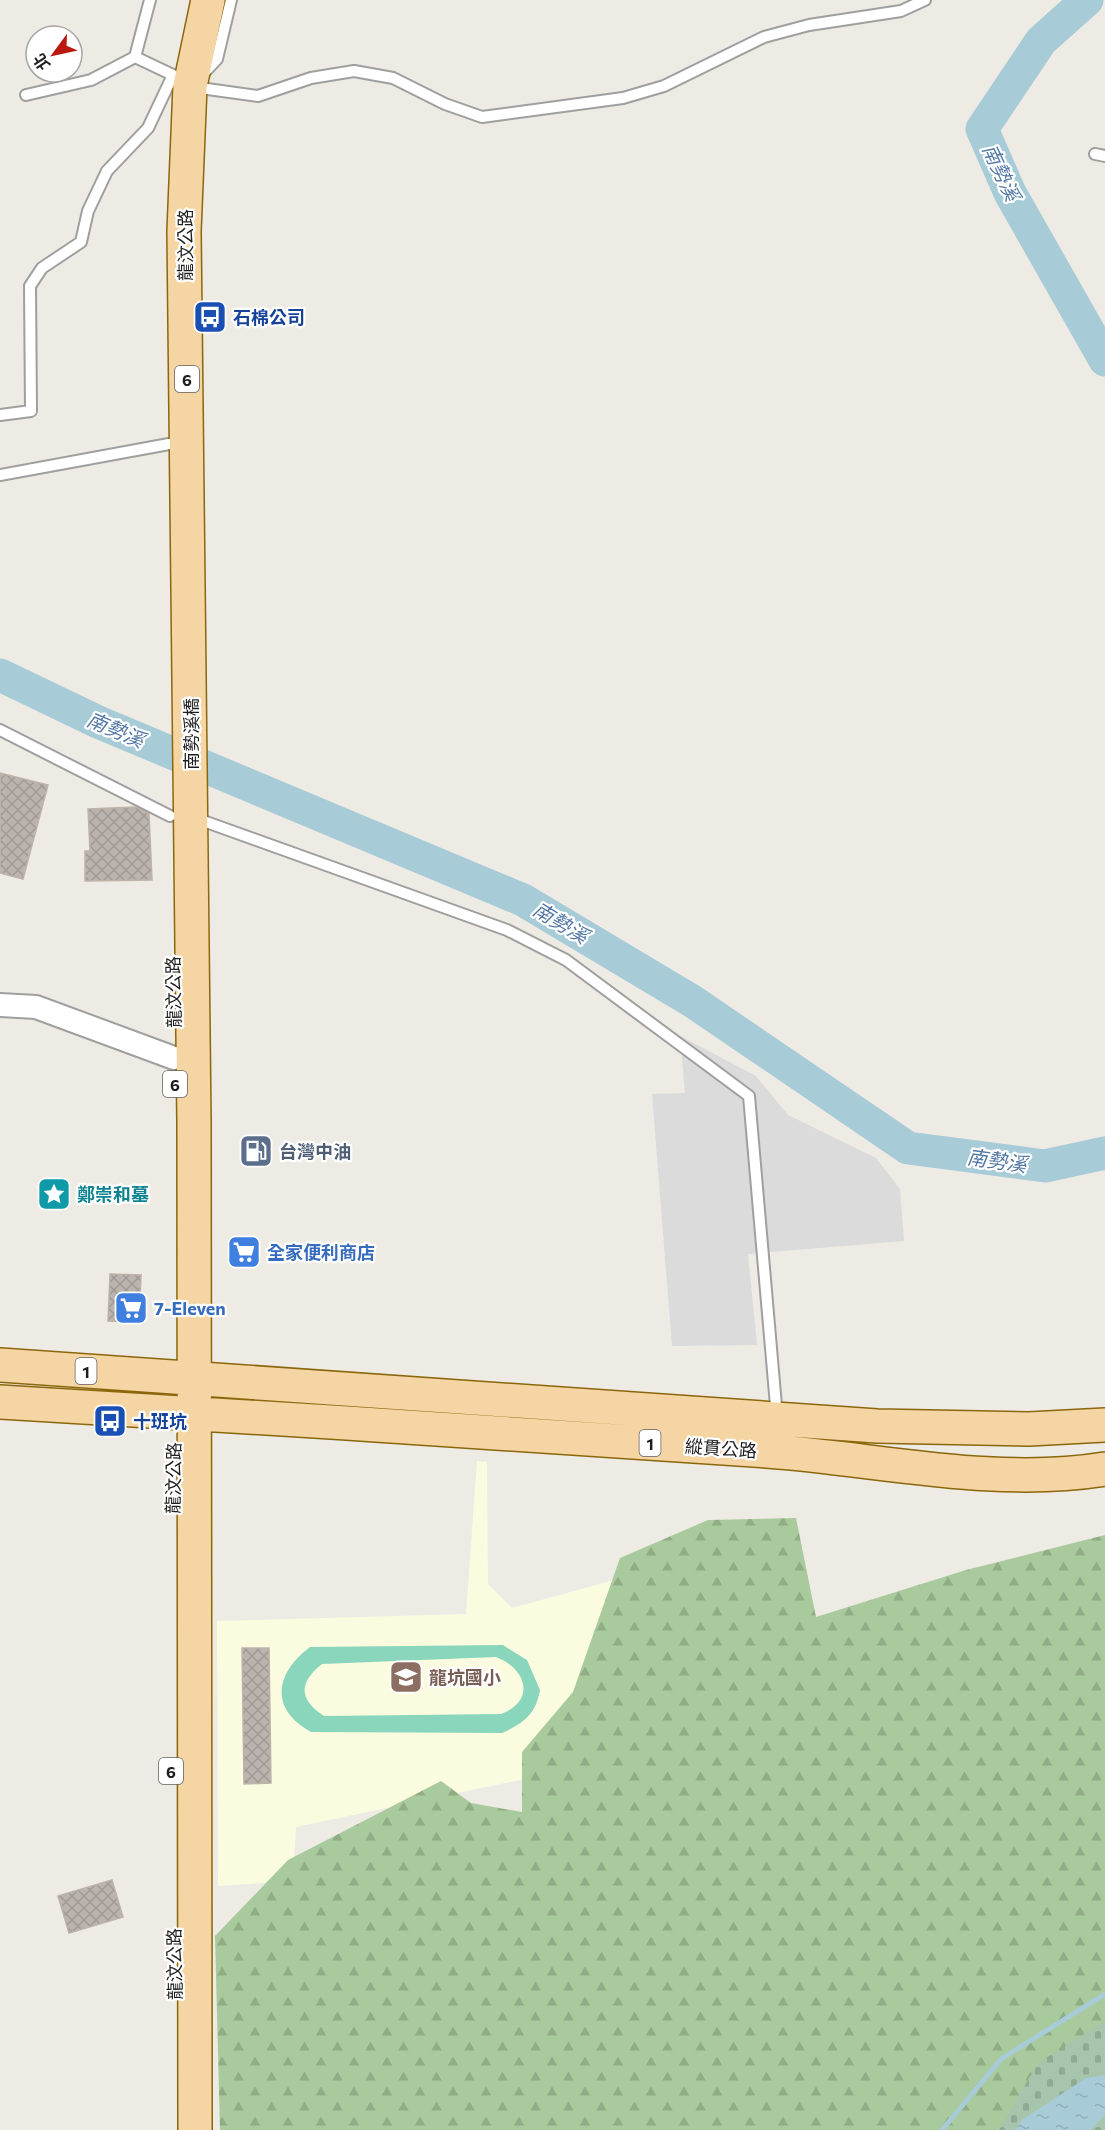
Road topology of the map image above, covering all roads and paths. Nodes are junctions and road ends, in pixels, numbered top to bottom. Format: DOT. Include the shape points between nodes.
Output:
graph roads {
  1 [pos="150,0"];
  2 [pos="188,0"];
  3 [pos="208,0"];
  4 [pos="231,0"];
  5 [pos="925,0"];
  6 [pos="135,57"];
  7 [pos="182,81"];
  8 [pos="26,95"];
  9 [pos="0,415"];
  10 [pos="178,443"];
  11 [pos="0,475"];
  12 [pos="180,671"];
  13 [pos="0,730"];
  14 [pos="180,804"];
  15 [pos="0,1005"];
  16 [pos="174,1058"];
  17 [pos="185,1123"];
  18 [pos="0,1365"];
  19 [pos="183,1377"];
  20 [pos="0,1402"];
  21 [pos="184,1412"];
  22 [pos="1105,1425"];
  23 [pos="779,1435"];
  24 [pos="1105,1468"];
  25 [pos="176,2130"];
  26 [pos="195,2130"];
  1 -- 6 [label="lane"];
  2 -- 7 [label="main road, 龍汶公路 / 6"];
  3 -- 7 [label="main road, 龍汶公路 / 6"];
  4 -- 7 [label="lane" via="217,59"];
  5 -- 7 [label="lane" via="901,11 809,25 764,37 664,86 622,98 482,117 393,78 354,70 311,78 258,96"];
  6 -- 7 [label="lane"];
  6 -- 8 [label="lane" via="92,80"];
  7 -- 9 [label="lane" via="148,128 107,171 88,211 81,242 42,268 30,286 31,411"];
  7 -- 10 [label="main road, 龍汶公路 / 6" via="184,231"];
  10 -- 11 [label="lane"];
  10 -- 12 [label="main road, 龍汶公路 / 6"];
  12 -- 14 [label="main road, 南勢溪橋 / 6"];
  13 -- 14 [label="lane"];
  14 -- 16 [label="main road, 龍汶公路 / 6"];
  14 -- 17 [label="main road, 龍汶公路 / 6"];
  14 -- 23 [label="lane" via="333,870 507,930 566,960 749,1096"];
  15 -- 16 [label="street" via="36,1007"];
  16 -- 17 [label="main road, 龍汶公路 / 6"];
  17 -- 19 [label="main road, 龍汶公路 / 6"];
  18 -- 19 [label="main road, 縱貫公路 / 1"];
  19 -- 21 [label="main road, 龍汶公路 / 6"];
  19 -- 23 [label="main road, 縱貫公路 / 1"];
  20 -- 21 [label="main road, 縱貫公路 / 1"];
  21 -- 23 [label="main road, 縱貫公路 / 1"];
  21 -- 25 [label="main road, 龍汶公路 / 6" via="170,1677"];
  21 -- 26 [label="main road, 龍汶公路 / 6"];
  22 -- 23 [label="main road, 縱貫公路 / 1" via="1080,1429 877,1426"];
  23 -- 24 [label="main road, 縱貫公路 / 1" via="1003,1474"];
}
